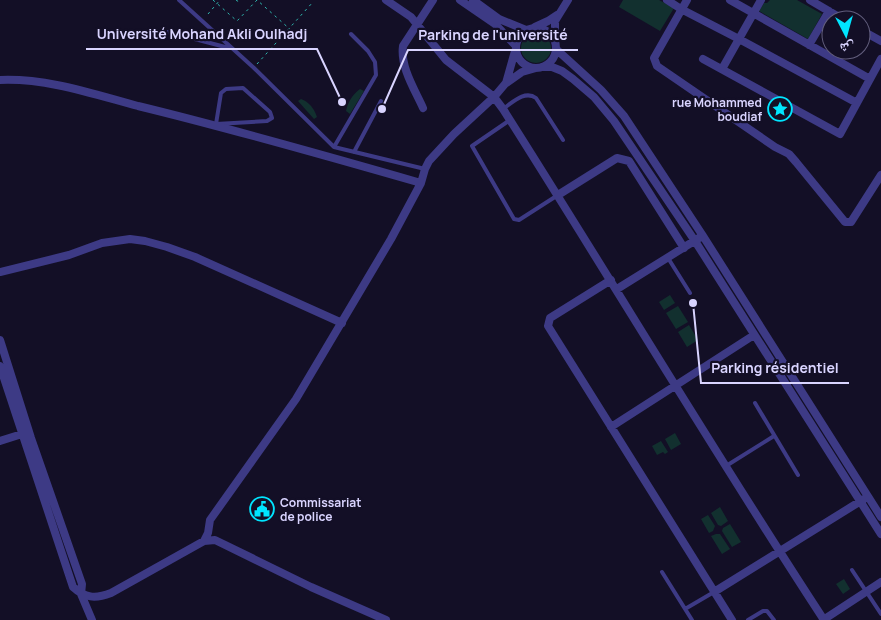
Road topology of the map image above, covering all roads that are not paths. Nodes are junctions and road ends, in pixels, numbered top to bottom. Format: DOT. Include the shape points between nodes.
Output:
graph roads {
  1 [pos="179,0"];
  2 [pos="386,0"];
  3 [pos="433,0"];
  4 [pos="460,0"];
  5 [pos="473,0"];
  6 [pos="568,0"];
  7 [pos="667,0"];
  8 [pos="687,0"];
  9 [pos="730,0"];
  10 [pos="761,0"];
  11 [pos="810,0"];
  12 [pos="681,9"];
  13 [pos="827,10"];
  14 [pos="754,13"];
  15 [pos="557,15"];
  16 [pos="418,24"];
  17 [pos="821,25"];
  18 [pos="528,29"];
  19 [pos="168,32"];
  20 [pos="351,34"];
  21 [pos="739,38"];
  22 [pos="809,45"];
  23 [pos="556,46"];
  24 [pos="515,47"];
  25 [pos="232,48"];
  26 [pos="703,59"];
  27 [pos="881,59"];
  28 [pos="539,67"];
  29 [pos="722,69"];
  30 [pos="870,79"];
  31 [pos="0,80"];
  32 [pos="505,84"];
  33 [pos="494,97"];
  34 [pos="382,101"];
  35 [pos="857,103"];
  36 [pos="423,108"];
  37 [pos="503,109"];
  38 [pos="510,120"];
  39 [pos="216,124"];
  40 [pos="563,140"];
  41 [pos="334,147"];
  42 [pos="354,152"];
  43 [pos="425,169"];
  44 [pos="881,175"];
  45 [pos="421,183"];
  46 [pos="874,188"];
  47 [pos="881,192"];
  48 [pos="558,195"];
  49 [pos="703,236"];
  50 [pos="695,241"];
  51 [pos="684,248"];
  52 [pos="668,258"];
  53 [pos="0,272"];
  54 [pos="611,280"];
  55 [pos="617,290"];
  56 [pos="690,293"];
  57 [pos="342,323"];
  58 [pos="754,335"];
  59 [pos="0,340"];
  60 [pos="0,366"];
  61 [pos="676,386"];
  62 [pos="755,403"];
  63 [pos="611,427"];
  64 [pos="22,434"];
  65 [pos="774,436"];
  66 [pos="0,441"];
  67 [pos="726,466"];
  68 [pos="798,475"];
  69 [pos="868,497"];
  70 [pos="860,502"];
  71 [pos="881,517"];
  72 [pos="881,534"];
  73 [pos="204,541"];
  74 [pos="779,552"];
  75 [pos="852,570"];
  76 [pos="662,572"];
  77 [pos="881,582"];
  78 [pos="714,592"];
  79 [pos="866,592"];
  80 [pos="81,594"];
  81 [pos="685,609"];
  82 [pos="881,614"];
  83 [pos="92,620"];
  84 [pos="386,620"];
  85 [pos="692,620"];
  86 [pos="732,620"];
  87 [pos="748,620"];
  88 [pos="774,620"];
  89 [pos="824,620"];
  1 -- 25 [label="lane"];
  2 -- 16 [label="street"];
  3 -- 16 [label="street"];
  4 -- 24 [label="street" via="496,24"];
  5 -- 18 [label="street" via="499,19"];
  6 -- 15 [label="street"];
  7 -- 12 [label="street"];
  8 -- 12 [label="street"];
  9 -- 14 [label="street"];
  10 -- 14 [label="street"];
  11 -- 13 [label="street"];
  12 -- 21 [label="street"];
  12 -- 46 [label="street" via="654,58 657,66 789,154 845,222 851,222"];
  14 -- 21 [label="street"];
  14 -- 22 [label="street"];
  15 -- 18 [label="street"];
  15 -- 23 [label="street" via="554,30"];
  16 -- 33 [label="street" via="446,60"];
  16 -- 36 [label="street" via="403,46 402,54"];
  17 -- 22 [label="street"];
  18 -- 23 [label="street" via="546,30"];
  18 -- 24 [label="street" via="519,36"];
  19 -- 25 [label="lane"];
  20 -- 41 [label="lane" via="375,62 376,74"];
  21 -- 29 [label="street"];
  21 -- 35 [label="street"];
  22 -- 30 [label="street"];
  23 -- 28 [label="street" via="552,60"];
  23 -- 49 [label="street" via="624,116"];
  24 -- 28 [label="street" via="524,64"];
  24 -- 32 [label="street"];
  25 -- 41 [label="lane"];
  26 -- 29 [label="street"];
  27 -- 30 [label="street"];
  28 -- 32 [label="street" via="522,72"];
  28 -- 50 [label="street" via="562,70 604,108"];
  29 -- 35 [label="street" via="840,134"];
  30 -- 35 [label="street"];
  31 -- 39 [label="street" via="23,79 59,85"];
  32 -- 33 [label="street"];
  33 -- 37 [label="street"];
  33 -- 43 [label="street" via="435,154"];
  34 -- 42 [label="lane"];
  37 -- 38 [label="street"];
  37 -- 40 [label="lane" via="523,96 532,95"];
  38 -- 48 [label="street"];
  38 -- 48 [label="lane" via="472,146 514,219 519,220"];
  39 -- 39 [label="lane" via="222,93 226,89 243,88 270,112 272,118"];
  39 -- 45 [label="street"];
  41 -- 42 [label="lane"];
  42 -- 43 [label="lane"];
  43 -- 45 [label="street"];
  44 -- 46 [label="street"];
  45 -- 57 [label="street"];
  46 -- 47 [label="street"];
  48 -- 51 [label="street" via="617,158 629,161"];
  48 -- 54 [label="street"];
  49 -- 50 [label="street"];
  49 -- 69 [label="street"];
  50 -- 51 [label="street"];
  50 -- 58 [label="street"];
  51 -- 52 [label="street"];
  52 -- 55 [label="street"];
  52 -- 56 [label="lane"];
  53 -- 57 [label="street" via="69,255 102,243 130,239 145,241 195,257"];
  54 -- 55 [label="street"];
  54 -- 63 [label="street" via="550,318 548,326"];
  55 -- 61 [label="street"];
  57 -- 73 [label="street" via="296,399 210,520"];
  58 -- 61 [label="street"];
  58 -- 70 [label="street"];
  59 -- 80 [label="street" via="82,584"];
  60 -- 64 [label="street"];
  61 -- 63 [label="street"];
  61 -- 67 [label="street"];
  62 -- 65 [label="lane"];
  63 -- 78 [label="street"];
  64 -- 66 [label="street"];
  64 -- 80 [label="street" via="73,587"];
  65 -- 67 [label="lane"];
  65 -- 68 [label="lane"];
  67 -- 74 [label="street"];
  69 -- 70 [label="street"];
  69 -- 71 [label="street"];
  70 -- 72 [label="street"];
  70 -- 74 [label="street"];
  73 -- 80 [label="street" via="110,593 96,597"];
  73 -- 84 [label="street" via="215,540 225,544"];
  74 -- 78 [label="street"];
  74 -- 89 [label="street"];
  75 -- 79 [label="lane"];
  76 -- 81 [label="lane"];
  77 -- 79 [label="street"];
  78 -- 81 [label="lane"];
  78 -- 86 [label="street"];
  79 -- 82 [label="lane"];
  79 -- 89 [label="street"];
  80 -- 83 [label="street"];
  81 -- 85 [label="lane"];
  87 -- 88 [label="lane" via="767,611"];
}
